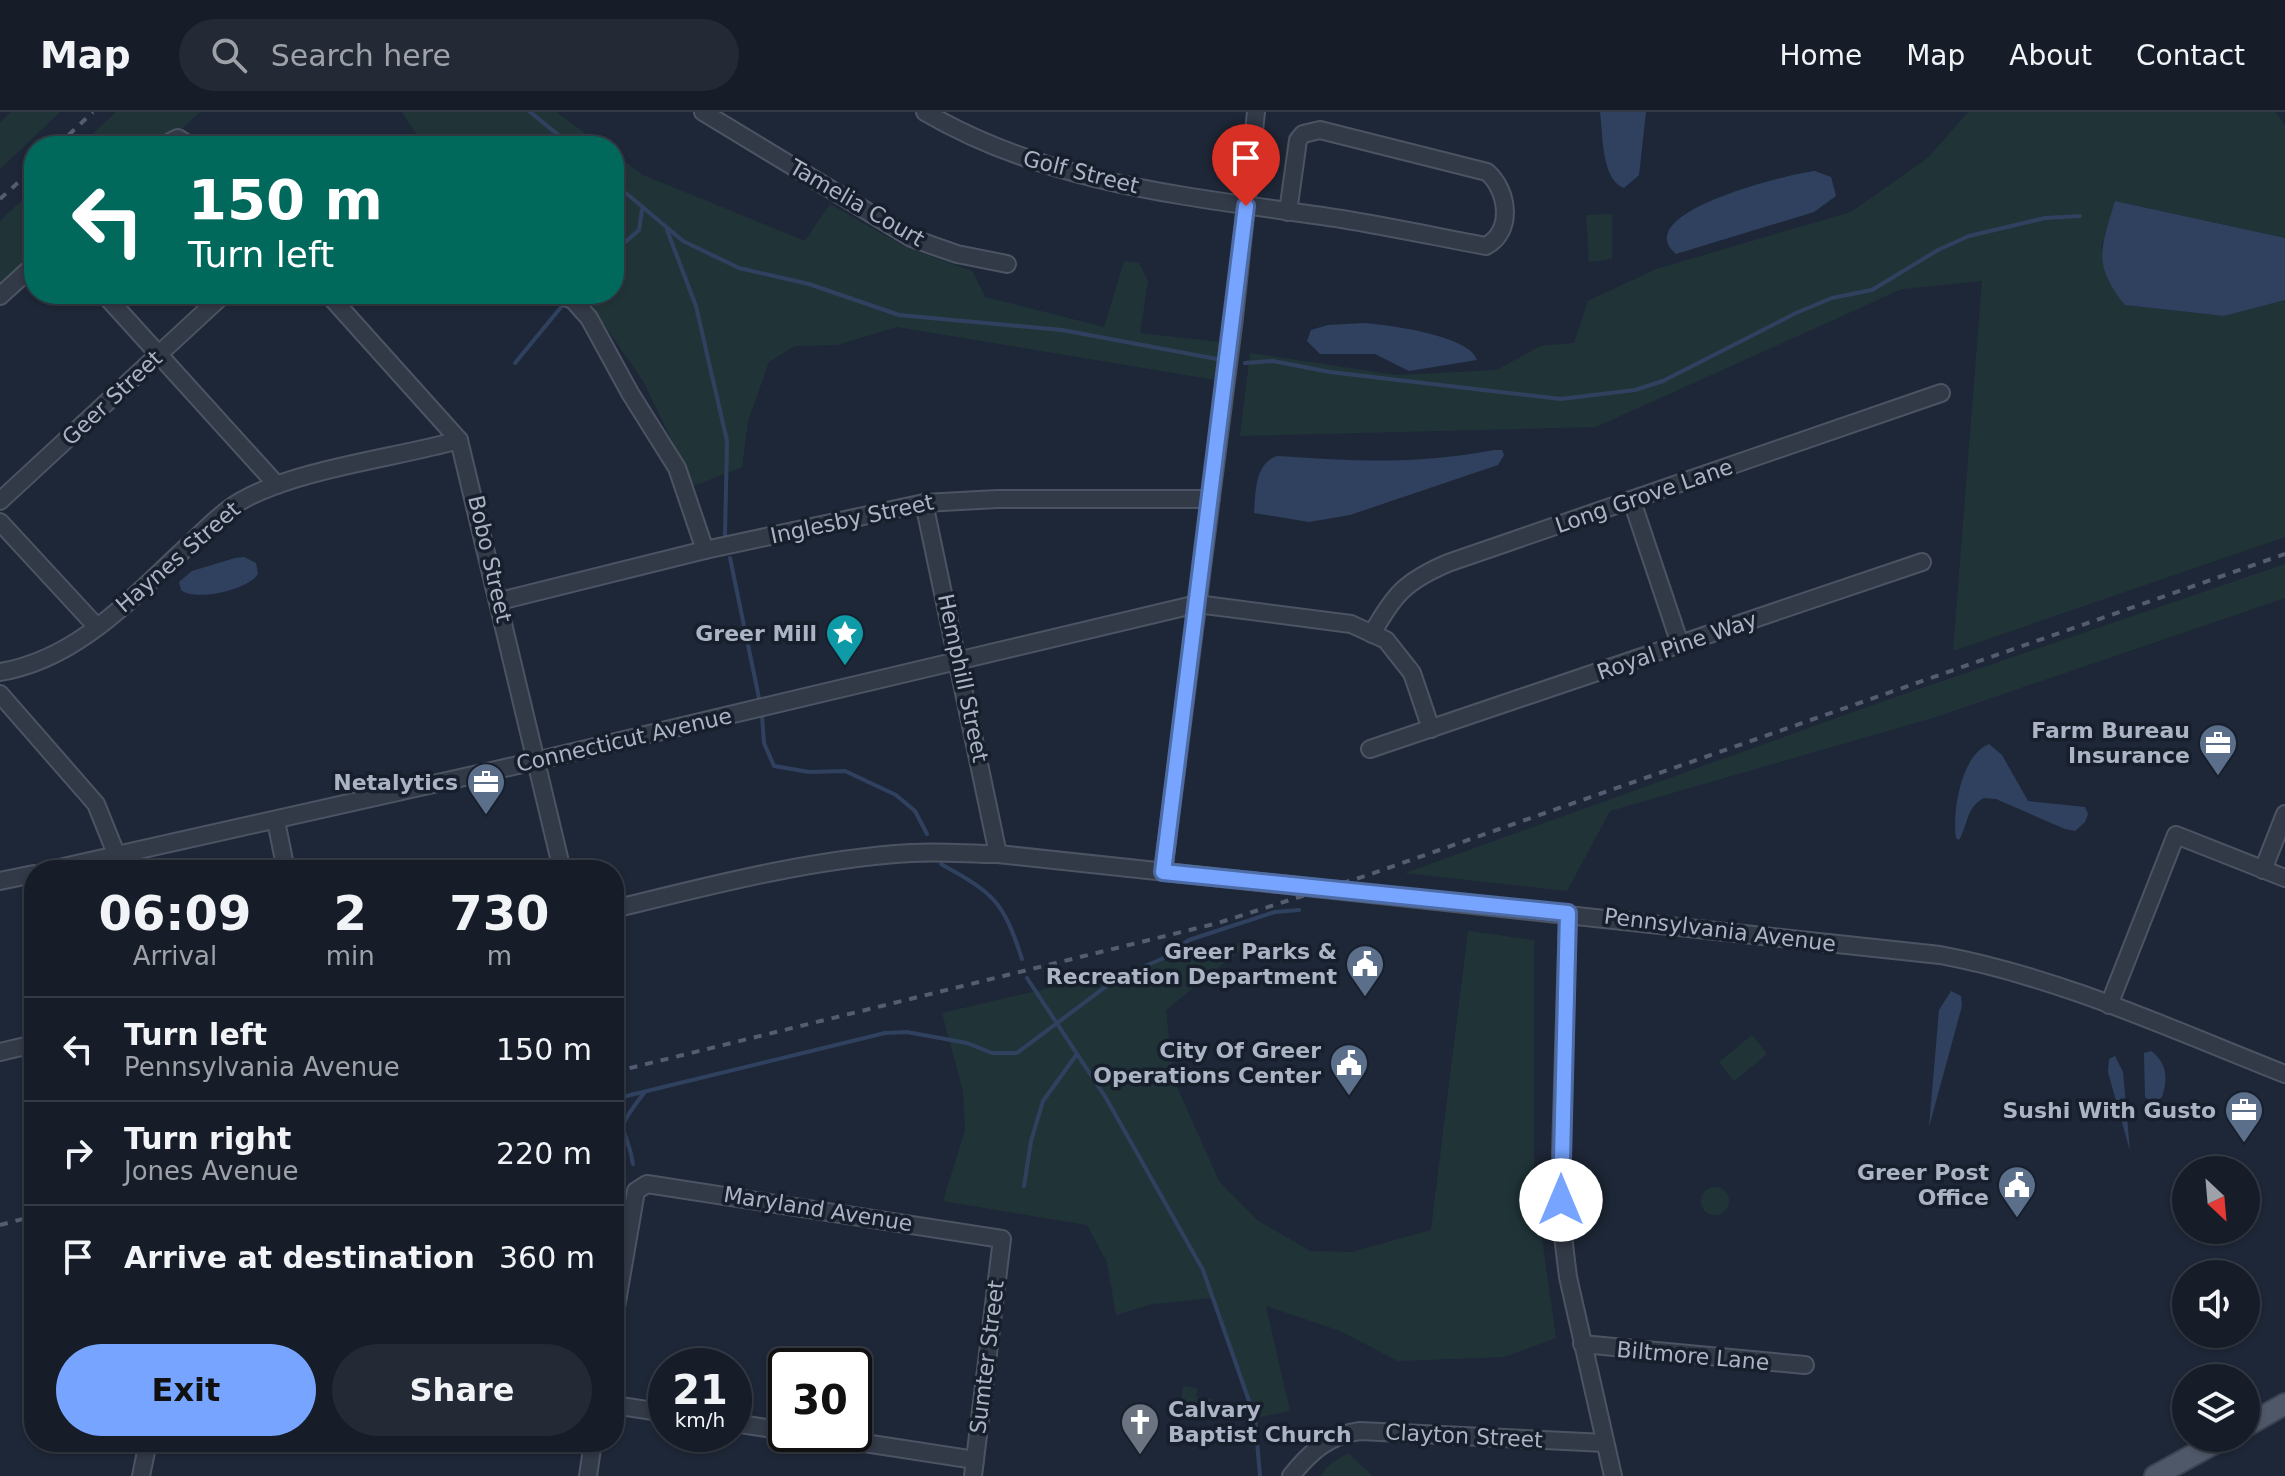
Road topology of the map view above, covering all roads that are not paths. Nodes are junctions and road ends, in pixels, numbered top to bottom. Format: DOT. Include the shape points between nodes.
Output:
graph roads {
  1 [pos="925,112"];
  2 [pos="1256,112"];
  3 [pos="713,115"];
  4 [pos="1246,206"];
  5 [pos="1288,212"];
  6 [pos="1007,264"];
  7 [pos="24,274"];
  8 [pos="0,296"];
  9 [pos="113,304"];
  10 [pos="213,304"];
  11 [pos="337,304"];
  12 [pos="577,304"];
  13 [pos="159,354"];
  14 [pos="1941,393"];
  15 [pos="459,440"];
  16 [pos="277,485"];
  17 [pos="1211,499"];
  18 [pos="0,501"];
  19 [pos="1632,501"];
  20 [pos="924,503"];
  21 [pos="0,522"];
  22 [pos="705,550"];
  23 [pos="1922,562"];
  24 [pos="500,601"];
  25 [pos="1197,604"];
  26 [pos="97,627"];
  27 [pos="1372,634"];
  28 [pos="1680,644"];
  29 [pos="959,661"];
  30 [pos="0,672"];
  31 [pos="3,703"];
  32 [pos="1431,729"];
  33 [pos="1370,749"];
  34 [pos="537,761"];
  35 [pos="2285,814"];
  36 [pos="276,821"];
  37 [pos="998,854"];
  38 [pos="117,856"];
  39 [pos="103,860"];
  40 [pos="284,860"];
  41 [pos="560,860"];
  42 [pos="2263,870"];
  43 [pos="1163,872"];
  44 [pos="24,876"];
  45 [pos="2285,878"];
  46 [pos="0,881"];
  47 [pos="624,907"];
  48 [pos="1568,913"];
  49 [pos="2109,1005"];
  50 [pos="24,1046"];
  51 [pos="0,1052"];
  52 [pos="2285,1074"];
  53 [pos="1002,1239"];
  54 [pos="624,1261"];
  55 [pos="1582,1344"];
  56 [pos="1805,1365"];
  57 [pos="2285,1404"];
  58 [pos="624,1407"];
  59 [pos="648,1410"];
  60 [pos="2260,1418"];
  61 [pos="1605,1443"];
  62 [pos="872,1447"];
  63 [pos="146,1452"];
  64 [pos="592,1452"];
  65 [pos="2199,1452"];
  66 [pos="974,1468"];
  67 [pos="141,1476"];
  68 [pos="588,1476"];
  69 [pos="1291,1476"];
  70 [pos="1613,1476"];
  71 [pos="2155,1476"];
  1 -- 4 [label="street, Golf Street" via="974,140 1027,160"];
  2 -- 4 [label="street"];
  3 -- 6 [label="street, Tamelia Court" via="911,238 940,250"];
  4 -- 5 [label="street, Golf Street"];
  4 -- 17 [label="street"];
  5 -- 5 [label="street, Golf Street" via="1298,140 1320,130 1487,172 1504,196 1505,220 1499,235 1486,246"];
  7 -- 8 [label="street"];
  9 -- 13 [label="street"];
  10 -- 13 [label="street, Geer Street"];
  11 -- 15 [label="street, Bobo Street"];
  12 -- 22 [label="street" via="677,468"];
  13 -- 16 [label="street"];
  13 -- 18 [label="street, Geer Street"];
  14 -- 19 [label="street, Long Grove Lane"];
  15 -- 16 [label="street, Haynes Street"];
  15 -- 24 [label="street, Bobo Street"];
  16 -- 26 [label="street, Haynes Street" via="222,514"];
  17 -- 20 [label="street, Inglesby Street"];
  17 -- 25 [label="street"];
  19 -- 27 [label="street, Long Grove Lane" via="1415,577 1392,597"];
  19 -- 28 [label="street"];
  20 -- 22 [label="street, Inglesby Street"];
  20 -- 29 [label="street, Hemphill Street"];
  21 -- 26 [label="street"];
  22 -- 24 [label="street, Inglesby Street"];
  23 -- 28 [label="street, Royal Pine Way"];
  24 -- 34 [label="street, Bobo Street"];
  25 -- 27 [label="street" via="1351,624"];
  25 -- 29 [label="street, Connecticut Avenue"];
  25 -- 43 [label="street"];
  26 -- 30 [label="street, Haynes Street" via="48,660"];
  27 -- 32 [label="street" via="1386,640 1412,673"];
  28 -- 32 [label="street, Royal Pine Way"];
  29 -- 34 [label="street, Connecticut Avenue"];
  29 -- 37 [label="street, Hemphill Street"];
  31 -- 38 [label="street" via="96,804"];
  32 -- 33 [label="street, Royal Pine Way"];
  34 -- 36 [label="street, Connecticut Avenue"];
  34 -- 41 [label="street, Bobo Street"];
  35 -- 42 [label="street"];
  36 -- 38 [label="street, Connecticut Avenue"];
  36 -- 40 [label="street"];
  37 -- 43 [label="street, Pennsylvania Avenue"];
  37 -- 47 [label="street, Pennsylvania Avenue" via="912,853 823,863"];
  38 -- 39 [label="street, Connecticut Avenue"];
  42 -- 45 [label="street"];
  42 -- 49 [label="street" via="2176,835"];
  43 -- 48 [label="street, Pennsylvania Avenue"];
  44 -- 46 [label="street"];
  48 -- 49 [label="street, Pennsylvania Avenue" via="1940,955 1988,964"];
  48 -- 55 [label="street" via="1561,1200 1568,1277"];
  49 -- 52 [label="street, Pennsylvania Avenue"];
  50 -- 51 [label="street"];
  53 -- 54 [label="street, Maryland Avenue" via="653,1183 636,1191"];
  53 -- 66 [label="street, Sumter Street"];
  55 -- 56 [label="street, Biltmore Lane"];
  55 -- 61 [label="street"];
  57 -- 60 [label="main road"];
  58 -- 59 [label="street"];
  61 -- 69 [label="street, Clayton Street" via="1360,1431 1332,1438"];
  61 -- 70 [label="street"];
  62 -- 66 [label="street"];
  63 -- 67 [label="street"];
  64 -- 68 [label="street"];
  65 -- 71 [label="main road"];
}
